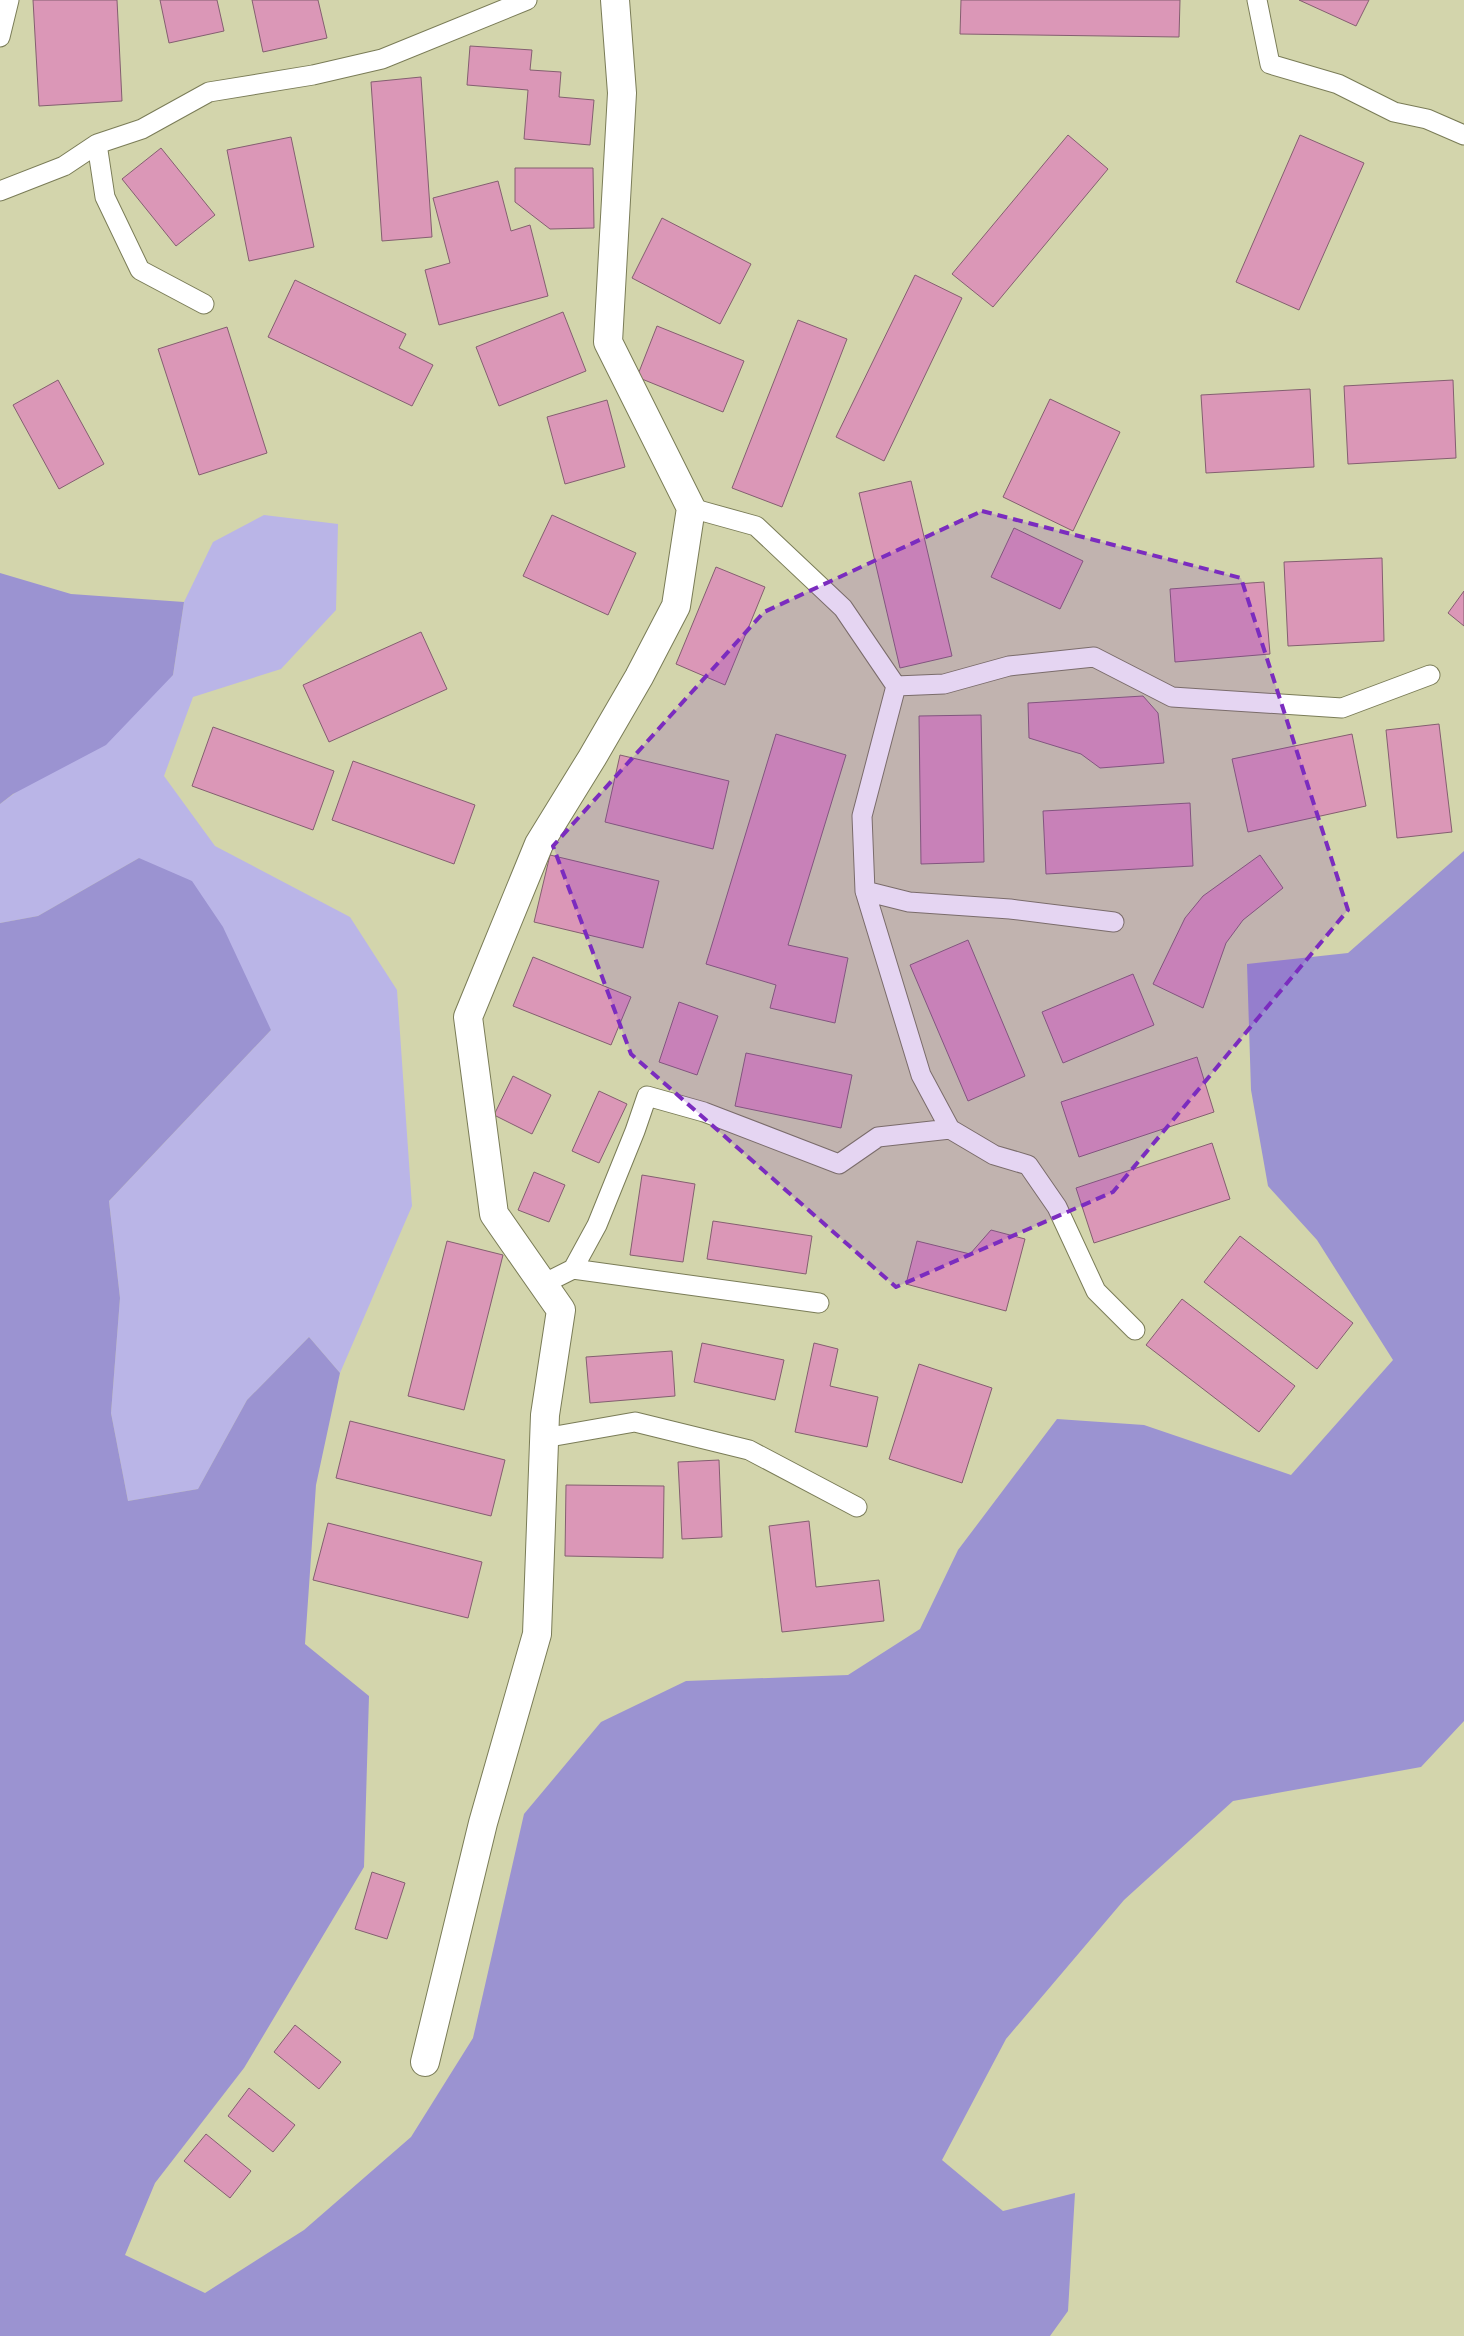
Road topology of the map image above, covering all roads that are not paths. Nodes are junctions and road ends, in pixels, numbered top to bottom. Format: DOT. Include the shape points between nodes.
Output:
graph roads {
  1 [pos="9,0"];
  2 [pos="527,0"];
  3 [pos="615,0"];
  4 [pos="1258,0"];
  5 [pos="0,37"];
  6 [pos="1464,135"];
  7 [pos="97,144"];
  8 [pos="0,191"];
  9 [pos="204,304"];
  10 [pos="691,508"];
  11 [pos="1430,676"];
  12 [pos="896,686"];
  13 [pos="865,891"];
  14 [pos="1114,922"];
  15 [pos="950,1129"];
  16 [pos="573,1269"];
  17 [pos="542,1284"];
  18 [pos="818,1303"];
  19 [pos="1135,1330"];
  20 [pos="544,1438"];
  21 [pos="857,1507"];
  22 [pos="425,2062"];
  1 -- 5 [label="lane"];
  2 -- 7 [label="lane" via="382,58 313,75 210,92 142,128"];
  3 -- 10 [label="street" via="622,92 608,342"];
  4 -- 6 [label="lane" via="1270,64 1338,84 1394,112 1427,119"];
  7 -- 8 [label="lane" via="64,166"];
  7 -- 9 [label="lane" via="105,197 140,270"];
  10 -- 12 [label="lane" via="756,526 843,608"];
  10 -- 17 [label="street" via="676,606 597,750 539,844 468,1017 494,1214"];
  11 -- 12 [label="lane" via="1342,708 1172,697 1094,657 1009,666 944,684"];
  12 -- 13 [label="lane" via="862,816"];
  13 -- 14 [label="lane" via="909,902 1010,909"];
  13 -- 15 [label="lane" via="921,1075"];
  15 -- 16 [label="lane" via="878,1137 839,1164 704,1112 647,1096 597,1225"];
  15 -- 19 [label="lane" via="994,1155 1028,1166 1057,1207 1096,1290"];
  16 -- 17 [label="lane"];
  16 -- 18 [label="lane"];
  17 -- 20 [label="street" via="561,1310"];
  20 -- 21 [label="lane" via="635,1422 749,1450"];
  20 -- 22 [label="street" via="537,1634 483,1823"];
}
